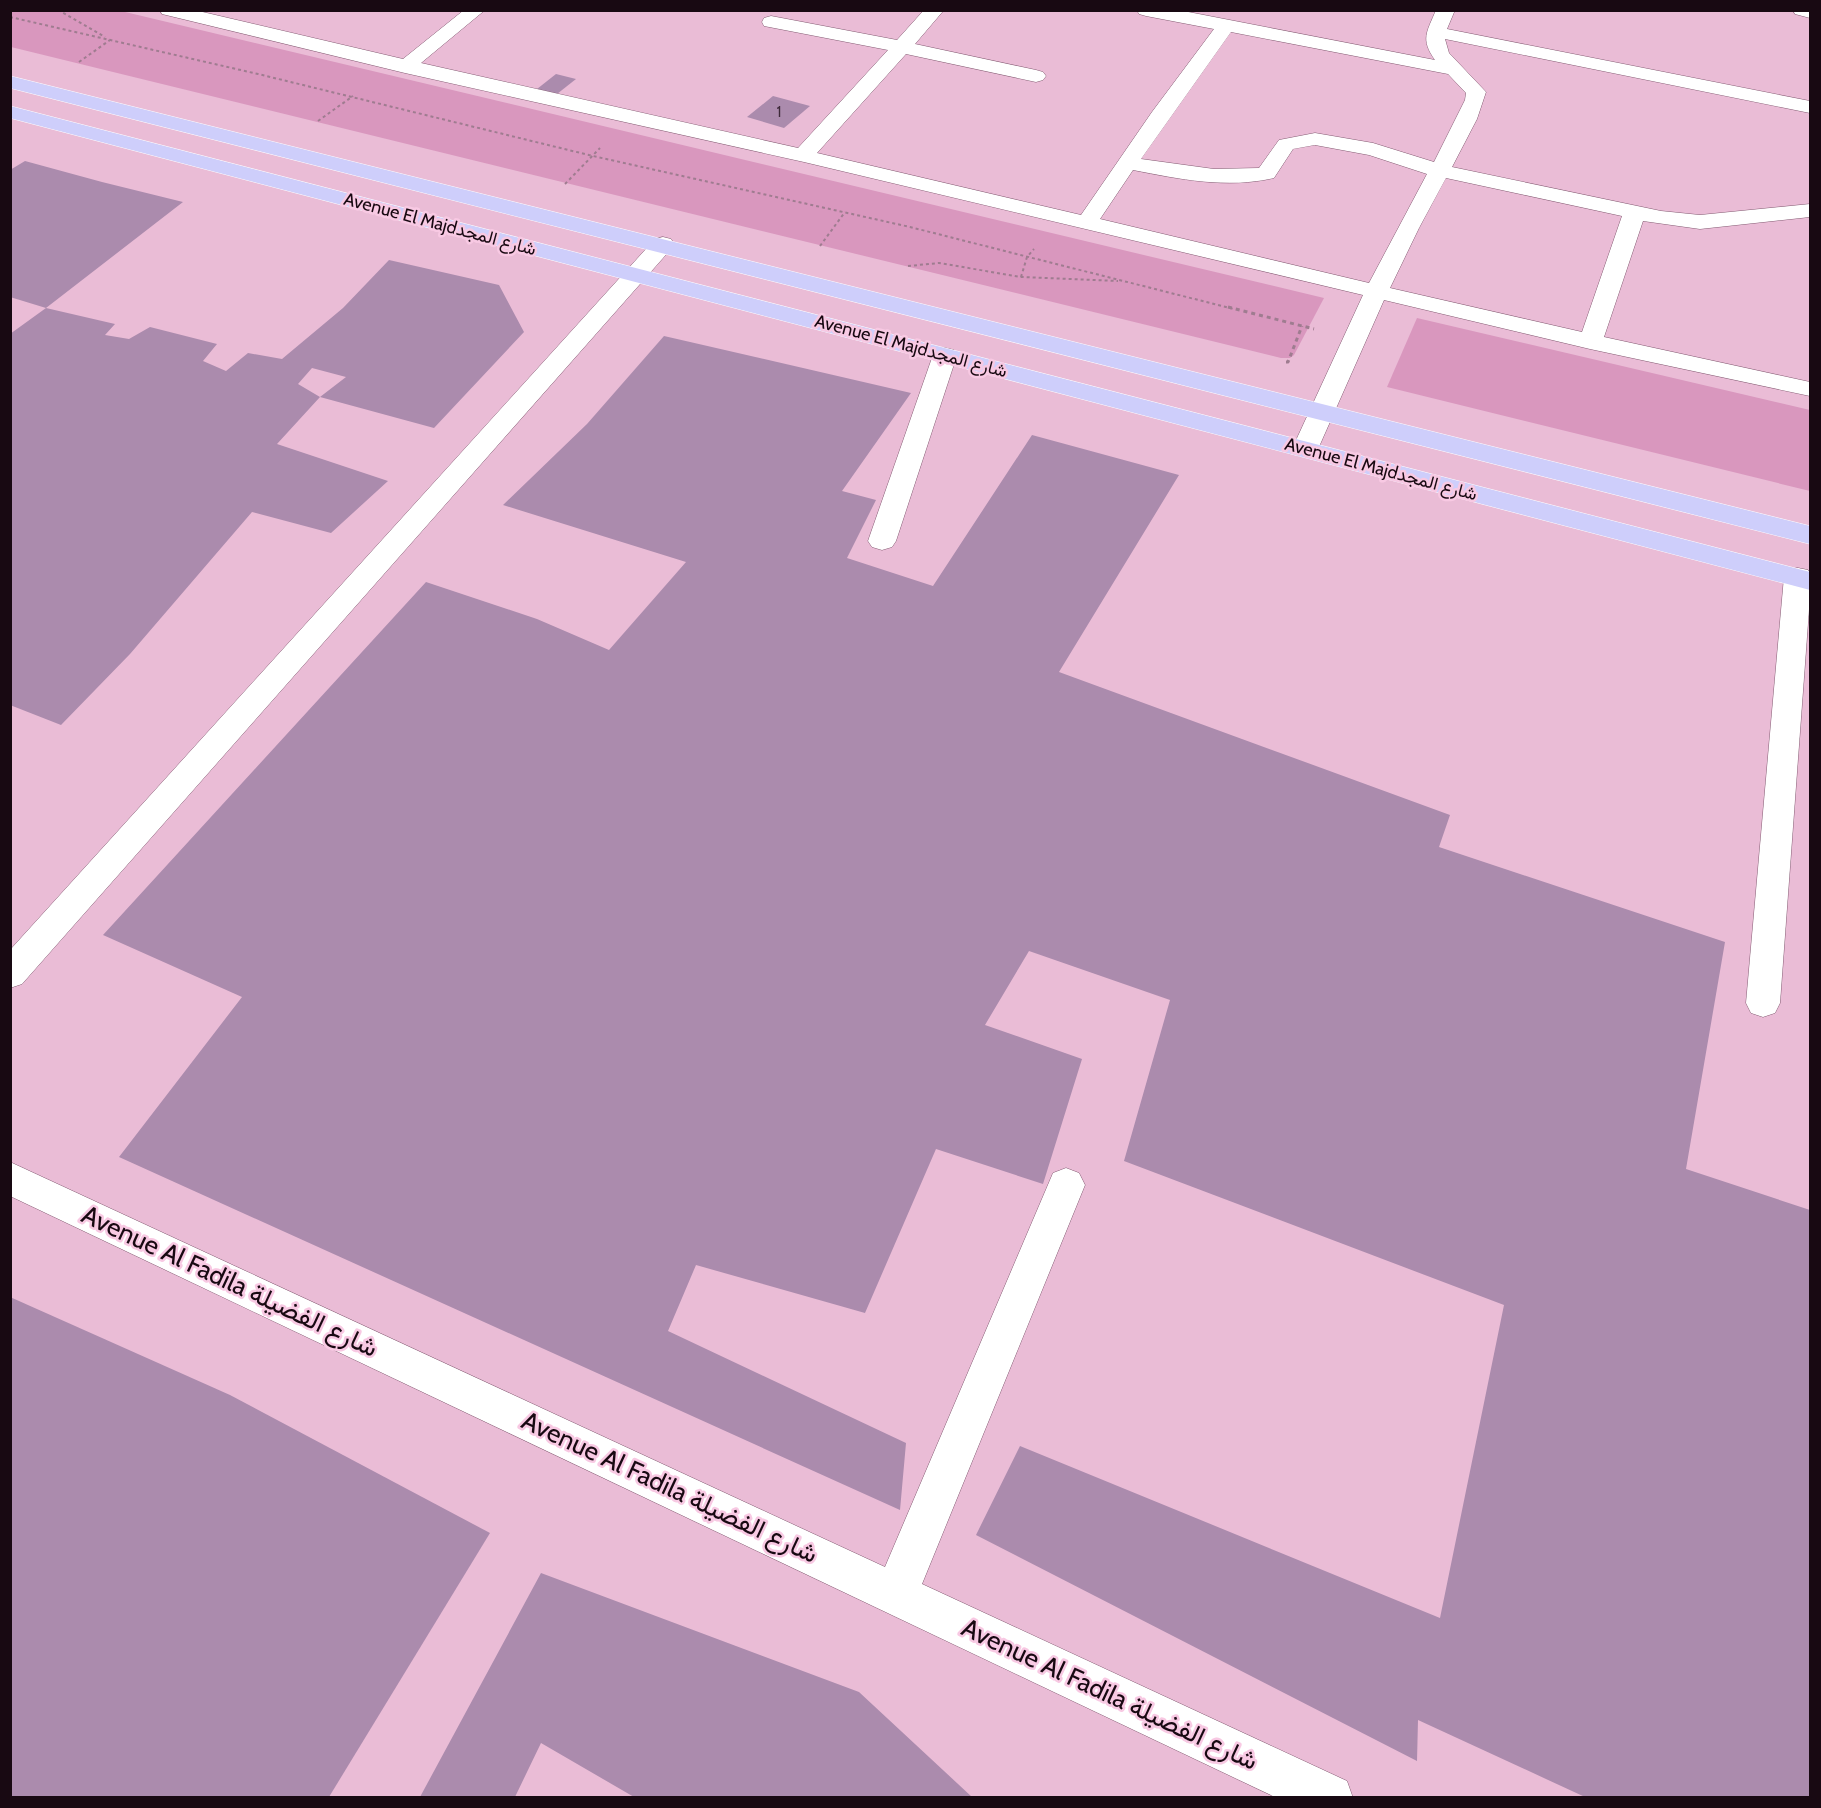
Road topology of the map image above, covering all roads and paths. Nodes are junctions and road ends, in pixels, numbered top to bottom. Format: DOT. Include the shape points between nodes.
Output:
graph roads {
  1 [pos="58,10"];
  2 [pos="169,10"];
  3 [pos="476,10"];
  4 [pos="934,10"];
  5 [pos="1146,10"];
  6 [pos="1446,10"];
  7 [pos="1802,10"];
  8 [pos="1810,12"];
  9 [pos="10,17"];
  10 [pos="771,22"];
  11 [pos="1226,26"];
  12 [pos="1436,32"];
  13 [pos="111,40"];
  14 [pos="903,47"];
  15 [pos="78,63"];
  16 [pos="400,65"];
  17 [pos="1455,70"];
  18 [pos="1036,76"];
  19 [pos="10,82"];
  20 [pos="353,97"];
  21 [pos="1810,107"];
  22 [pos="10,112"];
  23 [pos="632,117"];
  24 [pos="310,127"];
  25 [pos="592,156"];
  26 [pos="803,156"];
  27 [pos="1127,163"];
  28 [pos="1441,171"];
  29 [pos="1810,210"];
  30 [pos="845,212"];
  31 [pos="1634,214"];
  32 [pos="549,216"];
  33 [pos="1087,223"];
  34 [pos="663,244"];
  35 [pos="814,254"];
  36 [pos="907,266"];
  37 [pos="636,275"];
  38 [pos="1127,282"];
  39 [pos="1376,290"];
  40 [pos="967,322"];
  41 [pos="1354,339"];
  42 [pos="1590,342"];
  43 [pos="945,355"];
  44 [pos="1810,389"];
  45 [pos="1324,412"];
  46 [pos="1305,449"];
  47 [pos="1810,535"];
  48 [pos="882,541"];
  49 [pos="1804,579"];
  50 [pos="10,974"];
  51 [pos="1763,1004"];
  52 [pos="10,1178"];
  53 [pos="1066,1185"];
  54 [pos="896,1593"];
  55 [pos="1330,1797"];
  1 -- 13 [label="path"];
  2 -- 16 [label="street"];
  3 -- 16 [label="street"];
  4 -- 14 [label="street"];
  5 -- 11 [label="street"];
  6 -- 12 [label="street"];
  7 -- 8 [label="street"];
  9 -- 13 [label="path"];
  10 -- 14 [label="street"];
  11 -- 17 [label="street"];
  11 -- 27 [label="street"];
  12 -- 17 [label="street" via="1435,44"];
  12 -- 21 [label="street"];
  13 -- 15 [label="path"];
  13 -- 20 [label="path"];
  14 -- 18 [label="street"];
  14 -- 26 [label="street"];
  16 -- 20 [label="path"];
  16 -- 23 [label="street"];
  17 -- 28 [label="street" via="1476,92 1463,130"];
  19 -- 32 [label="main road, Avenue El Majdشارع المجد"];
  20 -- 24 [label="path"];
  20 -- 25 [label="path"];
  22 -- 37 [label="main road, Avenue El Majdشارع المجد"];
  23 -- 25 [label="path"];
  23 -- 26 [label="street"];
  25 -- 30 [label="path"];
  25 -- 32 [label="path" via="559,190"];
  26 -- 33 [label="street"];
  27 -- 28 [label="street" via="1194,174 1247,177 1266,173 1286,144 1315,139 1373,149"];
  27 -- 33 [label="street"];
  28 -- 31 [label="street"];
  28 -- 39 [label="street"];
  29 -- 31 [label="street" via="1700,222"];
  30 -- 35 [label="path"];
  30 -- 38 [label="path"];
  31 -- 42 [label="street"];
  32 -- 34 [label="main road, Avenue El Majdشارع المجد"];
  33 -- 39 [label="street"];
  34 -- 37 [label="street"];
  34 -- 40 [label="main road, Avenue El Majdشارع المجد"];
  36 -- 38 [label="path" via="939,263 1021,277"];
  37 -- 43 [label="main road, Avenue El Majdشارع المجد"];
  37 -- 50 [label="street"];
  38 -- 41 [label="path"];
  39 -- 41 [label="street"];
  39 -- 42 [label="street"];
  40 -- 43 [label="main road"];
  40 -- 45 [label="main road, Avenue El Majdشارع المجد"];
  41 -- 45 [label="street"];
  42 -- 44 [label="street"];
  43 -- 46 [label="main road, Avenue El Majdشارع المجد"];
  43 -- 48 [label="street"];
  45 -- 46 [label="street"];
  45 -- 47 [label="main road, Avenue El Majdشارع المجد"];
  46 -- 49 [label="main road, Avenue El Majdشارع المجد"];
  49 -- 51 [label="street"];
  52 -- 54 [label="street, Avenue Al Fadila شارع الفضيلة"];
  53 -- 54 [label="street"];
  54 -- 55 [label="street, Avenue Al Fadila شارع الفضيلة"];
}
